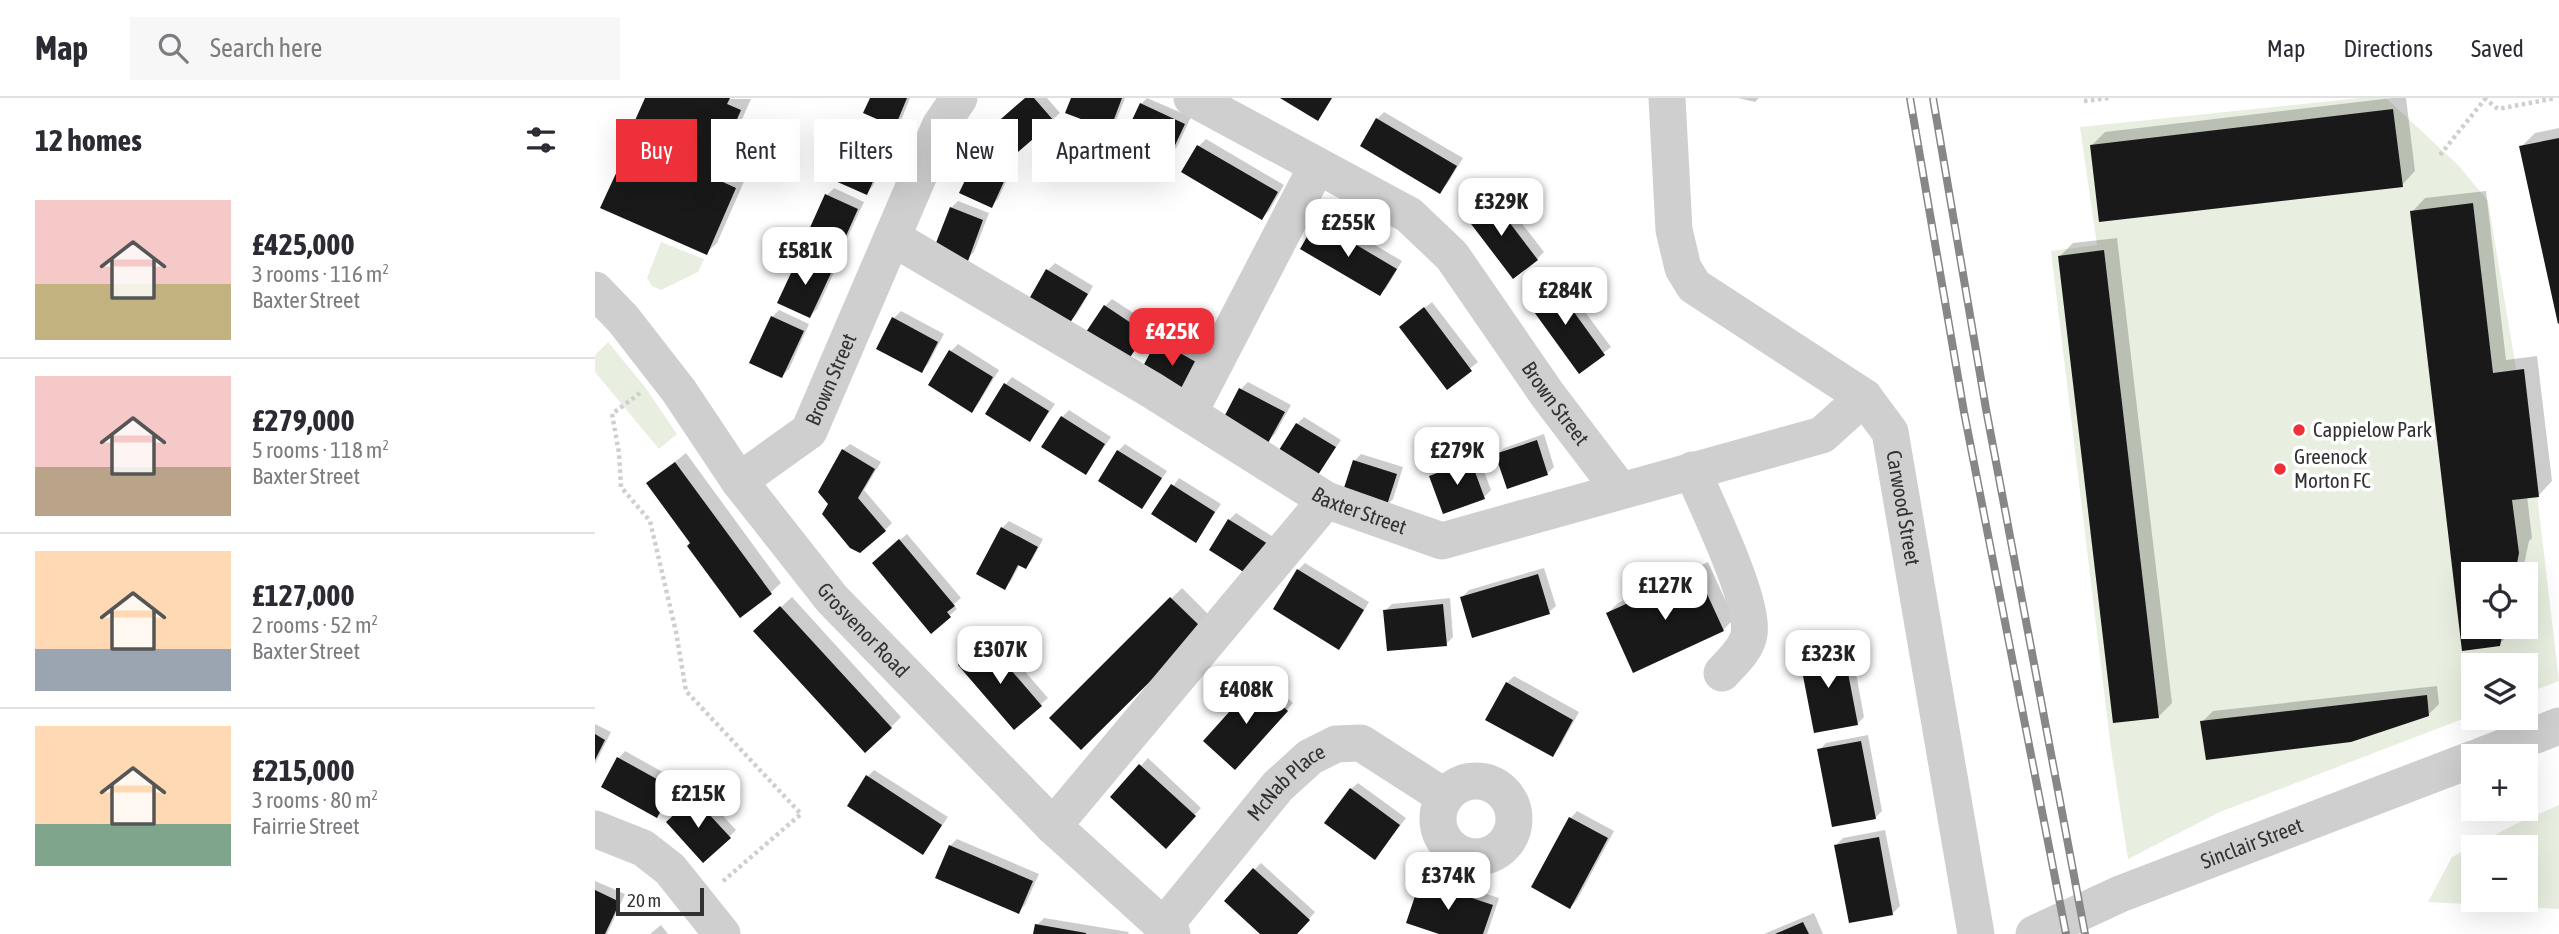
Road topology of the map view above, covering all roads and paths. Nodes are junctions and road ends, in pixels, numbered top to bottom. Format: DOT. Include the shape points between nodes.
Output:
graph roads {
  1 [pos="958,98"];
  2 [pos="1192,98"];
  3 [pos="1667,98"];
  4 [pos="2109,98"];
  5 [pos="2484,98"];
  6 [pos="2556,98"];
  7 [pos="2084,102"];
  8 [pos="2439,155"];
  9 [pos="1317,166"];
  10 [pos="893,238"];
  11 [pos="595,290"];
  12 [pos="666,374"];
  13 [pos="1864,397"];
  14 [pos="1189,413"];
  15 [pos="1692,470"];
  16 [pos="739,481"];
  17 [pos="1620,490"];
  18 [pos="1326,499"];
  19 [pos="1722,673"];
  20 [pos="2559,726"];
  21 [pos="2512,744"];
  22 [pos="2461,764"];
  23 [pos="1445,797"];
  24 [pos="1053,826"];
  25 [pos="595,829"];
  26 [pos="697,903"];
  27 [pos="1168,930"];
  28 [pos="722,934"];
  29 [pos="1976,934"];
  30 [pos="2034,934"];
  1 -- 10 [label="street, Brown Street" via="940,126"];
  2 -- 9 [label="street, Brown Street"];
  3 -- 13 [label="street, Carwood Street" via="1674,230 1683,268 1694,286"];
  4 -- 7 [label="path"];
  5 -- 6 [label="path" via="2498,109"];
  5 -- 8 [label="path"];
  9 -- 14 [label="street"];
  9 -- 17 [label="street, Brown Street" via="1409,215 1452,256"];
  10 -- 14 [label="street, Baxter Street"];
  10 -- 16 [label="street, Brown Street" via="809,431"];
  11 -- 12 [label="street, Grosvenor Road"];
  12 -- 16 [label="street, Grosvenor Road"];
  12 -- 26 [label="path" via="612,414 621,487 650,521 686,691 801,814"];
  13 -- 15 [label="street, Baxter Street" via="1822,435"];
  13 -- 29 [label="street, Carwood Street" via="1890,432 1894,446"];
  14 -- 18 [label="street, Baxter Street"];
  15 -- 17 [label="street, Baxter Street"];
  15 -- 19 [label="street" via="1735,570 1749,619 1745,646"];
  16 -- 24 [label="street, Grosvenor Road" via="832,599"];
  17 -- 18 [label="street, Baxter Street" via="1443,541"];
  18 -- 24 [label="street"];
  20 -- 21 [label="street"];
  22 -- 30 [label="street, Sinclair Street" via="2120,894"];
  23 -- 27 [label="street, McNab Place" via="1361,743 1336,744 1310,757 1278,786"];
  24 -- 27 [label="street, Grosvenor Road"];
  25 -- 26 [label="street" via="643,848 670,869"];
  26 -- 28 [label="street"];
}
